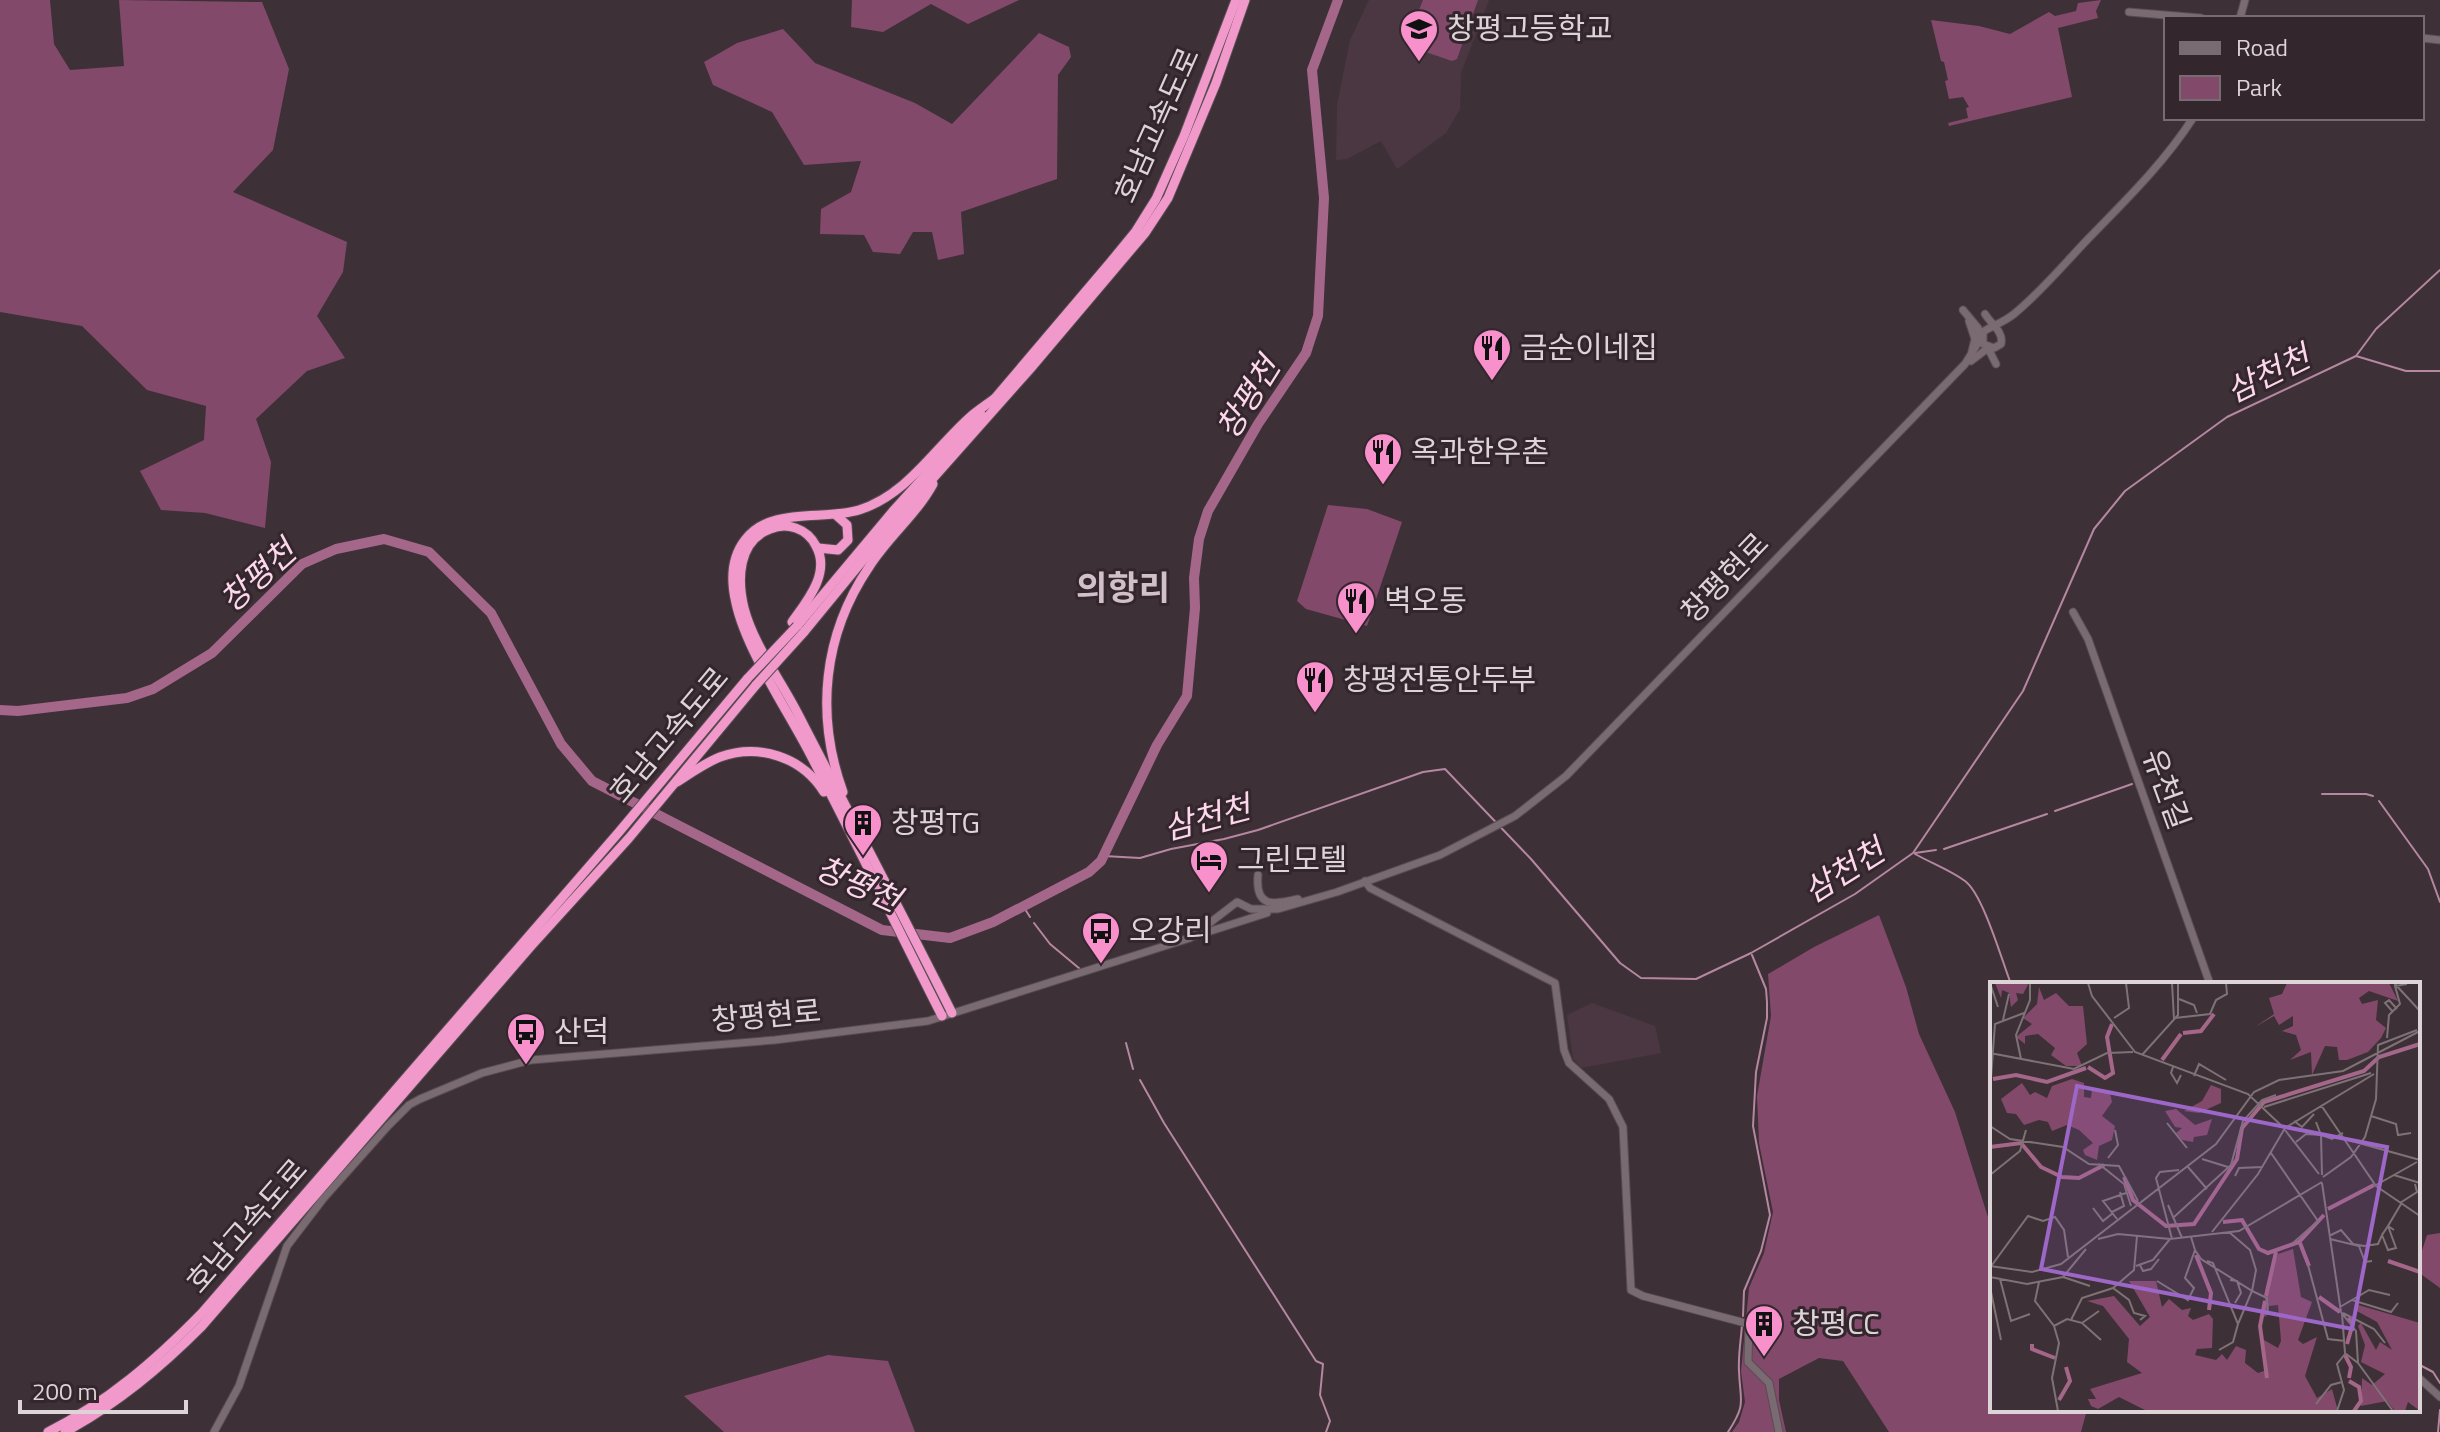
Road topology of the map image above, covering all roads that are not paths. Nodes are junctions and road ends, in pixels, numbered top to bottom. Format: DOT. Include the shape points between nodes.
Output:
graph roads {
  1 [pos="1236,0"];
  2 [pos="1245,0"];
  3 [pos="2129,12"];
  4 [pos="2177,16"];
  5 [pos="2191,120"];
  6 [pos="1963,310"];
  7 [pos="2015,314"];
  8 [pos="1991,329"];
  9 [pos="2002,336"];
  10 [pos="1981,338"];
  11 [pos="1999,346"];
  12 [pos="1988,348"];
  13 [pos="1965,364"];
  14 [pos="1996,364"];
  15 [pos="994,399"];
  16 [pos="942,468"];
  17 [pos="836,515"];
  18 [pos="818,548"];
  19 [pos="2073,612"];
  20 [pos="797,627"];
  21 [pos="752,681"];
  22 [pos="665,785"];
  23 [pos="854,830"];
  24 [pos="1258,875"];
  25 [pos="1365,881"];
  26 [pos="1320,897"];
  27 [pos="1278,909"];
  28 [pos="1190,938"];
  29 [pos="2209,982"];
  30 [pos="947,1014"];
  31 [pos="2420,1379"];
  32 [pos="2439,1396"];
  33 [pos="48,1432"];
  34 [pos="65,1432"];
  35 [pos="214,1432"];
  36 [pos="1779,1432"];
  1 -- 15 [label="highway, 호남고속도로" via="1156,199 1118,253"];
  2 -- 16 [label="highway, 호남고속도로" via="1168,198 1120,265"];
  3 -- 4 [label="main road"];
  5 -- 7 [label="main road" via="2137,188"];
  6 -- 8 [label="main road"];
  6 -- 10 [label="main road"];
  6 -- 13 [label="main road" via="1975,339"];
  7 -- 8 [label="main road"];
  7 -- 8 [label="main road" via="1998,319 1985,314"];
  7 -- 9 [label="main road"];
  8 -- 9 [label="main road"];
  8 -- 10 [label="main road"];
  9 -- 11 [label="main road"];
  10 -- 12 [label="main road"];
  10 -- 13 [label="main road"];
  11 -- 12 [label="main road"];
  11 -- 14 [label="main road"];
  12 -- 13 [label="main road"];
  12 -- 14 [label="main road"];
  13 -- 14 [label="main road" via="1984,357"];
  13 -- 25 [label="main road, 창평현로" via="1566,776 1483,834"];
  15 -- 17 [label="highway" via="899,487 869,505"];
  15 -- 20 [label="highway, 호남고속도로"];
  16 -- 20 [label="highway, 호남고속도로"];
  16 -- 23 [label="highway" via="850,599 829,664 830,747"];
  17 -- 18 [label="highway" via="847,525 848,540 838,550"];
  17 -- 23 [label="highway" via="776,520 757,527 738,552 733,582 749,641"];
  18 -- 20 [label="highway" via="818,579"];
  18 -- 23 [label="highway" via="802,530 790,526 762,531 744,553 741,586 758,643"];
  19 -- 29 [label="main road, 유천길" via="2088,639"];
  20 -- 21 [label="highway, 호남고속도로, bridge"];
  20 -- 21 [label="highway, bridge"];
  21 -- 22 [label="highway, 호남고속도로"];
  22 -- 23 [label="highway" via="720,757 743,752 777,756 805,769"];
  22 -- 33 [label="highway, 호남고속도로" via="202,1313 140,1372"];
  22 -- 34 [label="highway, 호남고속도로" via="629,838 202,1326 116,1403"];
  23 -- 30 [label="highway" via="893,895"];
  23 -- 30 [label="highway" via="876,886"];
  24 -- 26 [label="main road" via="1260,898 1268,903"];
  25 -- 26 [label="main road, 창평현로"];
  25 -- 36 [label="main road" via="1555,983 1569,1063 1609,1099 1622,1120 1631,1290 1749,1324 1748,1362 1769,1383"];
  26 -- 27 [label="main road, 창평현로"];
  27 -- 28 [label="main road"];
  27 -- 28 [label="main road, 창평현로" via="1251,909 1237,902"];
  28 -- 30 [label="main road, 창평현로"];
  30 -- 35 [label="main road, 창평현로" via="816,1036 531,1060 482,1073 409,1105 287,1246 239,1386"];
  31 -- 32 [label="main road"];
}
